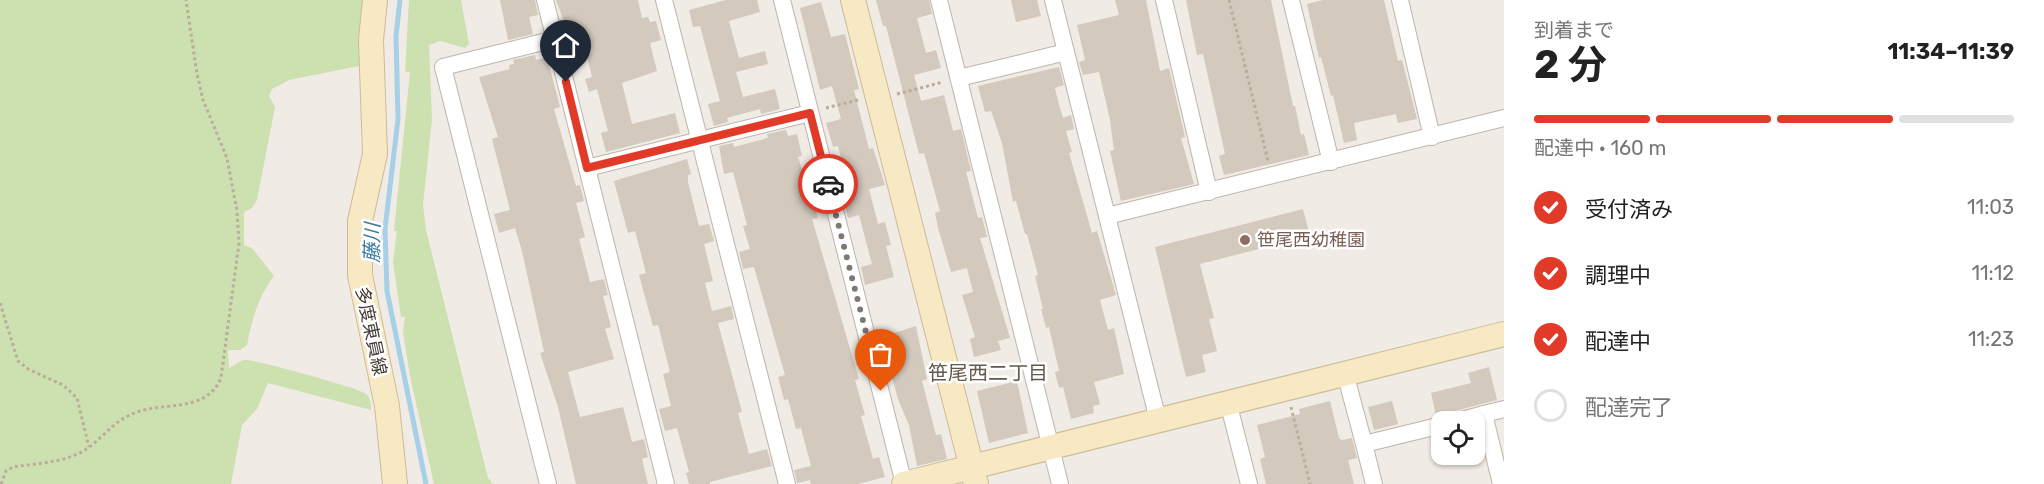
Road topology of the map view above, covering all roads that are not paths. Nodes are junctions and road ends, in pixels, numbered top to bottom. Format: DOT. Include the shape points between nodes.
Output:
graph roads {
  1 [pos="375,0"];
  2 [pos="545,0"];
  3 [pos="664,0"];
  4 [pos="782,0"];
  5 [pos="853,0"];
  6 [pos="939,0"];
  7 [pos="1053,0"];
  8 [pos="1164,0"];
  9 [pos="1291,0"];
  10 [pos="1400,0"];
  11 [pos="555,39"];
  12 [pos="1066,52"];
  13 [pos="959,78"];
  14 [pos="810,113"];
  15 [pos="1504,118"];
  16 [pos="1432,137"];
  17 [pos="699,141"];
  18 [pos="1330,162"];
  19 [pos="587,168"];
  20 [pos="1209,192"];
  21 [pos="1107,216"];
  22 [pos="1504,334"];
  23 [pos="1346,373"];
  24 [pos="1228,402"];
  25 [pos="1504,409"];
  26 [pos="1485,414"];
  27 [pos="1485,418"];
  28 [pos="1158,420"];
  29 [pos="1431,428"];
  30 [pos="1364,444"];
  31 [pos="1050,447"];
  32 [pos="974,476"];
  33 [pos="395,484"];
  34 [pos="548,484"];
  35 [pos="666,484"];
  36 [pos="787,484"];
  37 [pos="904,484"];
  38 [pos="1060,484"];
  39 [pos="1250,484"];
  40 [pos="1374,484"];
  41 [pos="1501,484"];
  1 -- 33 [label="street, 多度東員線" via="371,40 375,154 360,221 360,274 387,406"];
  2 -- 11 [label="street"];
  3 -- 17 [label="street"];
  4 -- 14 [label="street"];
  5 -- 32 [label="street"];
  6 -- 13 [label="street"];
  7 -- 12 [label="street"];
  8 -- 20 [label="street"];
  9 -- 18 [label="street"];
  10 -- 16 [label="street"];
  11 -- 19 [label="street"];
  11 -- 34 [label="street" via="443,67"];
  12 -- 13 [label="street"];
  12 -- 21 [label="street"];
  13 -- 31 [label="street"];
  14 -- 17 [label="street"];
  14 -- 37 [label="street"];
  15 -- 16 [label="street"];
  16 -- 18 [label="street"];
  17 -- 19 [label="street"];
  17 -- 36 [label="street"];
  18 -- 20 [label="street"];
  19 -- 35 [label="street"];
  20 -- 21 [label="street"];
  21 -- 28 [label="street"];
  22 -- 23 [label="street"];
  23 -- 24 [label="street"];
  23 -- 30 [label="street"];
  24 -- 28 [label="street"];
  24 -- 39 [label="street"];
  25 -- 26 [label="street"];
  27 -- 41 [label="street"];
  28 -- 31 [label="street"];
  29 -- 30 [label="street"];
  30 -- 40 [label="street"];
  31 -- 32 [label="street"];
  31 -- 38 [label="street"];
  32 -- 37 [label="street"];
}
